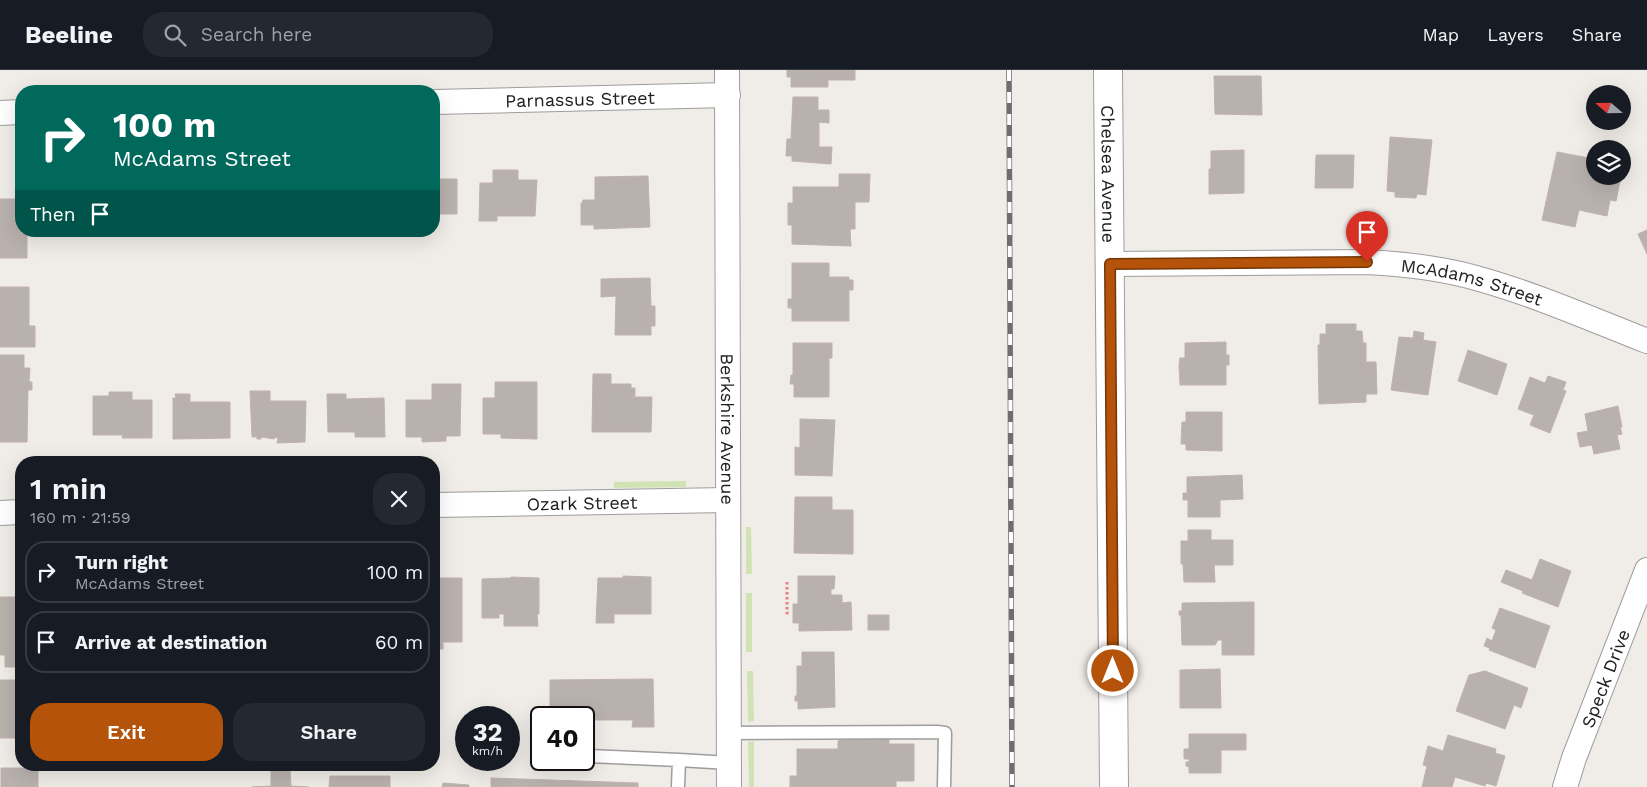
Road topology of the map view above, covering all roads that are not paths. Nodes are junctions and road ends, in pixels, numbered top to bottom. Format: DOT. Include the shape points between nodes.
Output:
graph roads {
  1 [pos="727,70"];
  2 [pos="1108,70"];
  3 [pos="728,95"];
  4 [pos="440,102"];
  5 [pos="15,112"];
  6 [pos="0,113"];
  7 [pos="1110,264"];
  8 [pos="1647,341"];
  9 [pos="728,500"];
  10 [pos="440,505"];
  11 [pos="15,512"];
  12 [pos="0,513"];
  13 [pos="1647,570"];
  14 [pos="729,733"];
  15 [pos="595,756"];
  16 [pos="679,760"];
  17 [pos="729,763"];
  18 [pos="678,787"];
  19 [pos="730,787"];
  20 [pos="944,787"];
  21 [pos="1114,787"];
  22 [pos="1565,787"];
  1 -- 3 [label="street, Berkshire Avenue"];
  2 -- 7 [label="street, Chelsea Avenue"];
  3 -- 4 [label="street, Parnassus Street"];
  3 -- 9 [label="street, Berkshire Avenue"];
  5 -- 6 [label="street"];
  7 -- 8 [label="street, McAdams Street" via="1367,262 1426,267 1475,277 1523,293"];
  7 -- 21 [label="street, Chelsea Avenue"];
  9 -- 10 [label="street, Ozark Street"];
  9 -- 14 [label="street, Berkshire Avenue"];
  11 -- 12 [label="street"];
  13 -- 22 [label="street, Speck Drive"];
  14 -- 17 [label="street, Berkshire Avenue"];
  14 -- 20 [label="lane" via="945,733"];
  15 -- 16 [label="lane"];
  16 -- 17 [label="lane"];
  16 -- 18 [label="lane"];
  17 -- 19 [label="street, Berkshire Avenue"];
}
